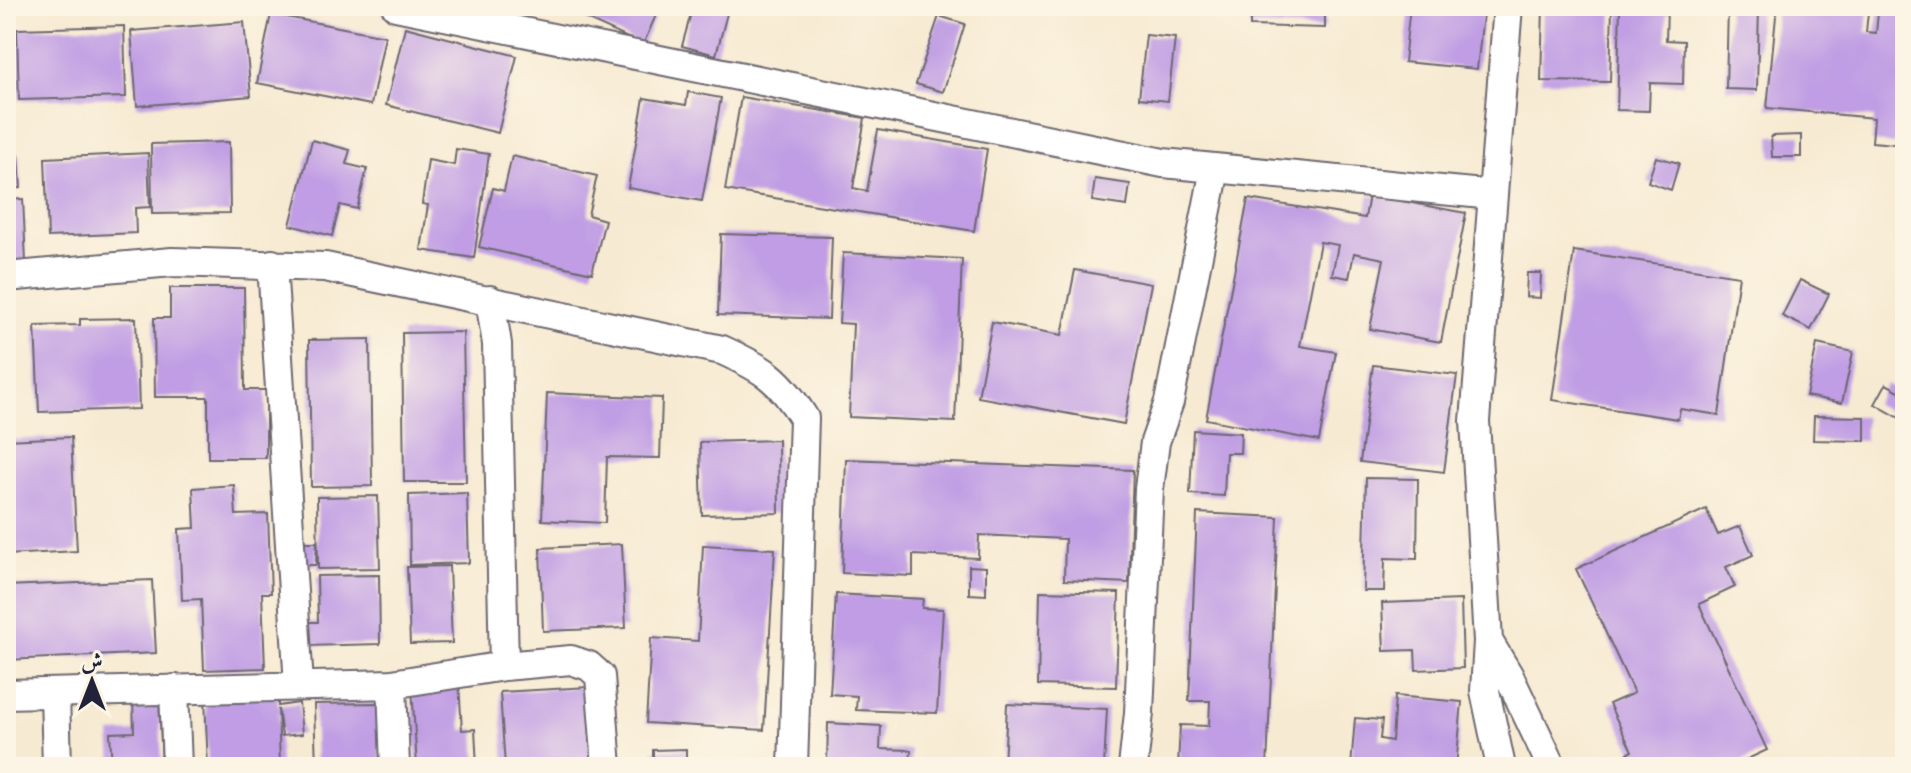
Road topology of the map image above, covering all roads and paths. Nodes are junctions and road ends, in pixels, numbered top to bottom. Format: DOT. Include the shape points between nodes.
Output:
graph roads {
  1 [pos="396,6"];
  2 [pos="1508,6"];
  3 [pos="1215,169"];
  4 [pos="1493,195"];
  5 [pos="272,264"];
  6 [pos="6,277"];
  7 [pos="490,300"];
  8 [pos="1488,641"];
  9 [pos="504,666"];
  10 [pos="392,684"];
  11 [pos="299,685"];
  12 [pos="174,689"];
  13 [pos="6,694"];
  14 [pos="55,694"];
  15 [pos="57,767"];
  16 [pos="177,767"];
  17 [pos="395,767"];
  18 [pos="607,767"];
  19 [pos="793,767"];
  20 [pos="1133,767"];
  21 [pos="1501,767"];
  22 [pos="1552,767"];
  1 -- 3 [label="street" via="867,105"];
  2 -- 4 [label="street"];
  3 -- 4 [label="street"];
  3 -- 20 [label="street" via="1169,402 1155,442"];
  4 -- 8 [label="street" via="1475,421"];
  5 -- 6 [label="street" via="172,262"];
  5 -- 7 [label="street" via="359,272"];
  5 -- 11 [label="street"];
  7 -- 9 [label="street" via="497,344"];
  7 -- 19 [label="street" via="722,350 785,387 804,418"];
  8 -- 21 [label="street" via="1485,691"];
  8 -- 22 [label="street"];
  9 -- 10 [label="street"];
  9 -- 18 [label="street" via="571,660 600,676"];
  10 -- 11 [label="street"];
  10 -- 17 [label="street"];
  11 -- 12 [label="street"];
  12 -- 14 [label="street"];
  12 -- 16 [label="street"];
  13 -- 14 [label="street"];
  14 -- 15 [label="street"];
}
